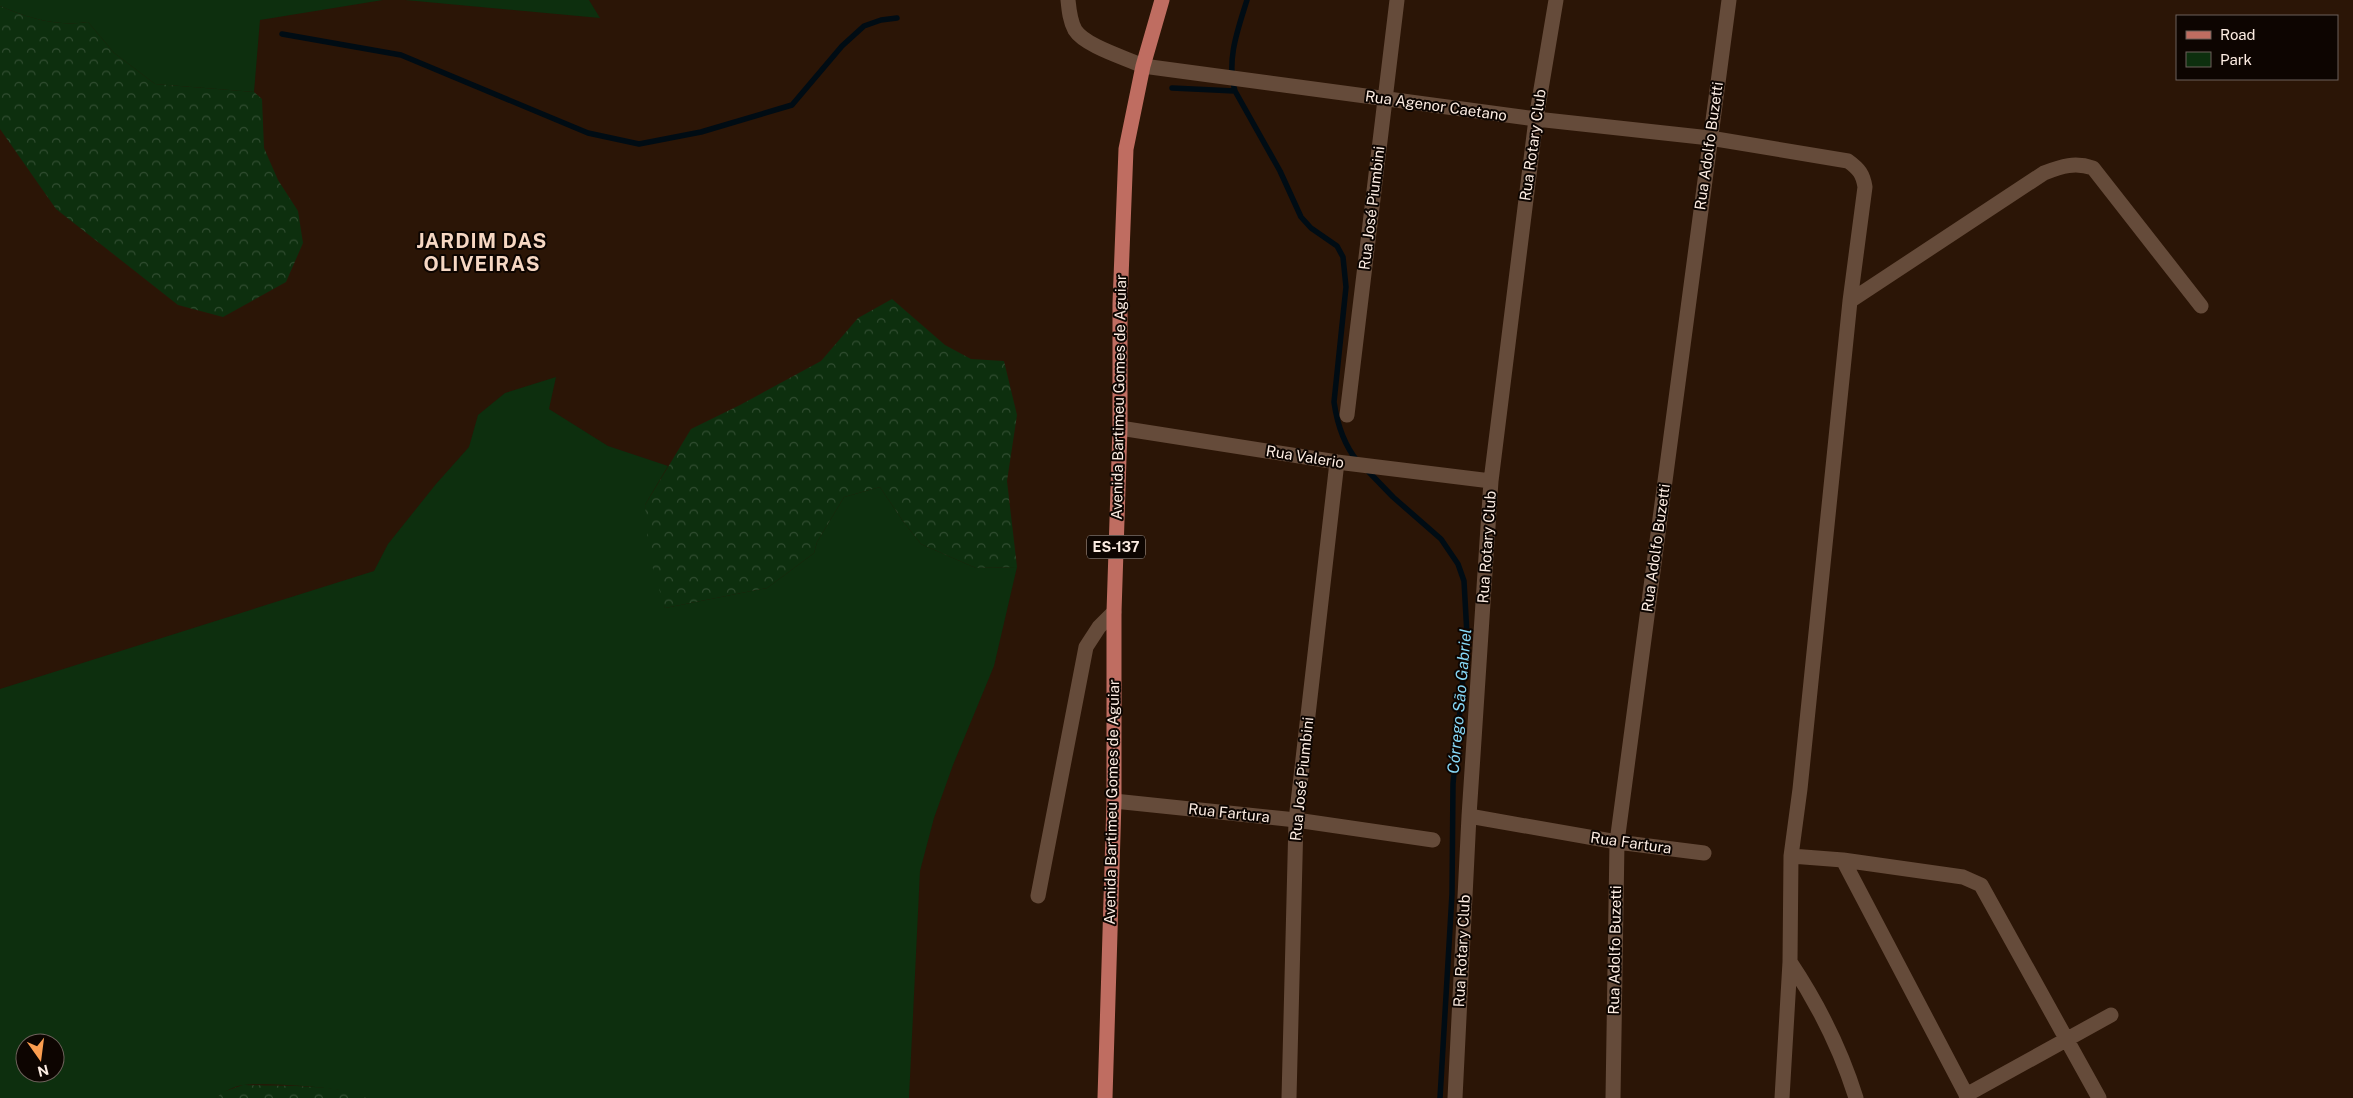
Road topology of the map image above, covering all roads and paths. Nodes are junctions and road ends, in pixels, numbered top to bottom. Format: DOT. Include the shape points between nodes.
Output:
graph roads {
  1 [pos="1068,0"];
  2 [pos="1162,0"];
  3 [pos="1397,0"];
  4 [pos="1556,0"];
  5 [pos="1729,0"];
  6 [pos="1143,66"];
  7 [pos="1385,98"];
  8 [pos="1536,119"];
  9 [pos="1710,138"];
  10 [pos="1850,301"];
  11 [pos="2201,306"];
  12 [pos="1347,415"];
  13 [pos="1120,428"];
  14 [pos="1342,463"];
  15 [pos="1492,481"];
  16 [pos="1114,612"];
  17 [pos="1114,801"];
  18 [pos="1469,816"];
  19 [pos="1296,820"];
  20 [pos="1433,840"];
  21 [pos="1617,842"];
  22 [pos="1704,853"];
  23 [pos="1791,856"];
  24 [pos="1843,860"];
  25 [pos="1038,896"];
  26 [pos="1790,962"];
  27 [pos="2112,1015"];
  28 [pos="2067,1040"];
  29 [pos="1967,1096"];
  30 [pos="1105,1098"];
  31 [pos="1289,1098"];
  32 [pos="1455,1098"];
  33 [pos="1613,1098"];
  34 [pos="1782,1098"];
  35 [pos="1856,1098"];
  36 [pos="2099,1098"];
  1 -- 6 [label="street, Rua Agenor Caetano" via="1070,17 1084,40"];
  2 -- 6 [label="main road, Avenida Bartimeu Gomes de Aguiar / ES-137"];
  3 -- 7 [label="street, Rua José Piumbini"];
  4 -- 8 [label="street, Rua Rotary Club"];
  5 -- 9 [label="street, Rua Adolfo Buzetti"];
  6 -- 7 [label="street, Rua Agenor Caetano"];
  6 -- 13 [label="main road, Avenida Bartimeu Gomes de Aguiar / ES-137" via="1126,149 1120,304"];
  7 -- 8 [label="street, Rua Agenor Caetano"];
  7 -- 12 [label="street, Rua José Piumbini"];
  8 -- 9 [label="street, Rua Agenor Caetano"];
  8 -- 15 [label="street, Rua Rotary Club"];
  9 -- 10 [label="street, Rua Agenor Caetano" via="1848,161 1858,168 1865,187"];
  9 -- 21 [label="street, Rua Adolfo Buzetti"];
  10 -- 11 [label="street" via="2044,172 2064,165 2081,164 2093,168"];
  10 -- 23 [label="street"];
  13 -- 14 [label="street, Rua Valerio"];
  13 -- 16 [label="main road, Avenida Bartimeu Gomes de Aguiar / ES-137"];
  14 -- 15 [label="street, Rua Valerio"];
  14 -- 19 [label="street, Rua José Piumbini"];
  15 -- 18 [label="street, Rua Rotary Club"];
  16 -- 17 [label="main road, Avenida Bartimeu Gomes de Aguiar / ES-137"];
  16 -- 25 [label="street" via="1086,647"];
  17 -- 19 [label="street, Rua Fartura"];
  17 -- 30 [label="main road, Avenida Bartimeu Gomes de Aguiar / ES-137"];
  18 -- 21 [label="street, Rua Fartura"];
  18 -- 32 [label="street, Rua Rotary Club"];
  19 -- 20 [label="street, Rua Fartura"];
  19 -- 31 [label="street, Rua José Piumbini"];
  21 -- 22 [label="street, Rua Fartura"];
  21 -- 33 [label="street, Rua Adolfo Buzetti"];
  23 -- 24 [label="street"];
  23 -- 26 [label="street"];
  24 -- 28 [label="street" via="1963,877 1981,885"];
  24 -- 29 [label="street"];
  26 -- 34 [label="street"];
  26 -- 35 [label="street" via="1813,996"];
  27 -- 28 [label="street"];
  28 -- 29 [label="street"];
  28 -- 36 [label="street"];
}
